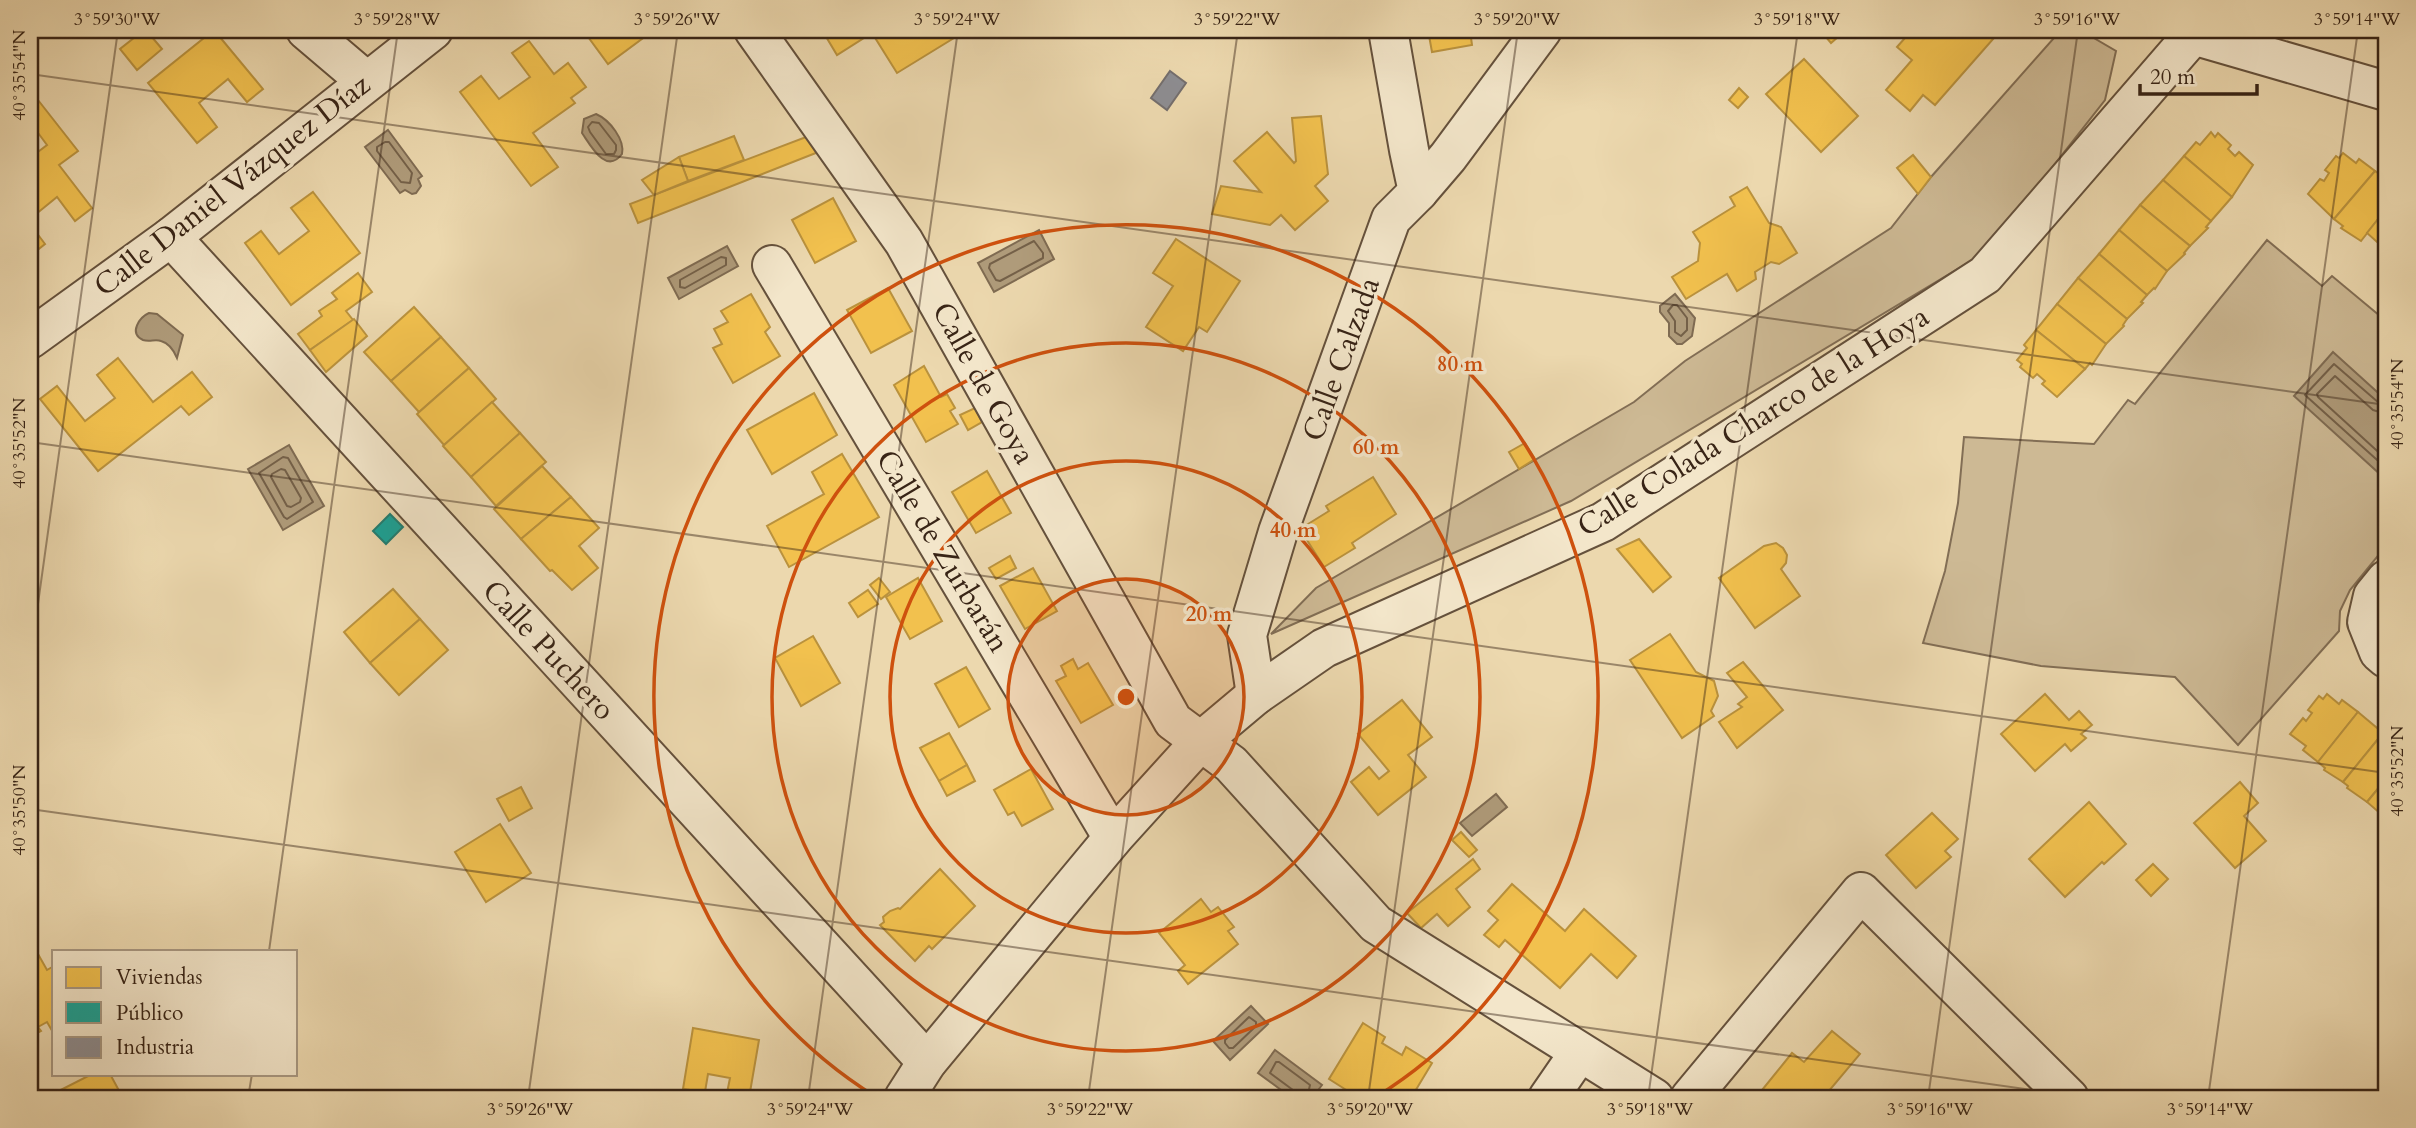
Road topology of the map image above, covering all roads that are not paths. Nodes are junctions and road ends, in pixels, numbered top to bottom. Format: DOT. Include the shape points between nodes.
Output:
graph roads {
  1 [pos="306,30"];
  2 [pos="433,30"];
  3 [pos="754,30"];
  4 [pos="1388,30"];
  5 [pos="1542,30"];
  6 [pos="2189,32"];
  7 [pos="366,81"];
  8 [pos="2386,91"];
  9 [pos="1419,192"];
  10 [pos="171,237"];
  11 [pos="772,265"];
  12 [pos="30,339"];
  13 [pos="2386,580"];
  14 [pos="2386,658"];
  15 [pos="1256,695"];
  16 [pos="1200,742"];
  17 [pos="1113,838"];
  18 [pos="1579,1053"];
  19 [pos="927,1062"];
  20 [pos="904,1098"];
  21 [pos="1548,1098"];
  22 [pos="1654,1098"];
  23 [pos="1690,1098"];
  24 [pos="2069,1098"];
  1 -- 7 [label="street"];
  2 -- 7 [label="street, Calle Daniel Vázquez Díaz"];
  3 -- 16 [label="street, Calle de Goya" via="905,242 1173,721"];
  4 -- 9 [label="street"];
  5 -- 9 [label="street, Calle Calzada"];
  6 -- 8 [label="street"];
  6 -- 15 [label="street, Calle Colada Charco de la Hoya" via="1986,275 1603,522 1324,648"];
  7 -- 10 [label="street, Calle Daniel Vázquez Díaz"];
  9 -- 15 [label="street, Calle Calzada" via="1391,219 1278,531 1247,635"];
  10 -- 12 [label="street, Calle Daniel Vázquez Díaz"];
  10 -- 19 [label="street, Calle Puchero"];
  11 -- 17 [label="street, Calle de Zurbarán"];
  13 -- 14 [label="street" via="2373,596 2367,622"];
  15 -- 16 [label="street, Calle Colada Charco de la Hoya"];
  16 -- 17 [label="street, Calle Colada Charco de la Hoya"];
  16 -- 18 [label="street, Calle de Goya" via="1231,764 1376,924"];
  17 -- 19 [label="street, Calle Colada Charco de la Hoya"];
  18 -- 21 [label="street"];
  18 -- 22 [label="street, Calle de Goya"];
  19 -- 20 [label="street, Calle Colada Charco de la Hoya"];
  23 -- 24 [label="street" via="1861,892"];
}
